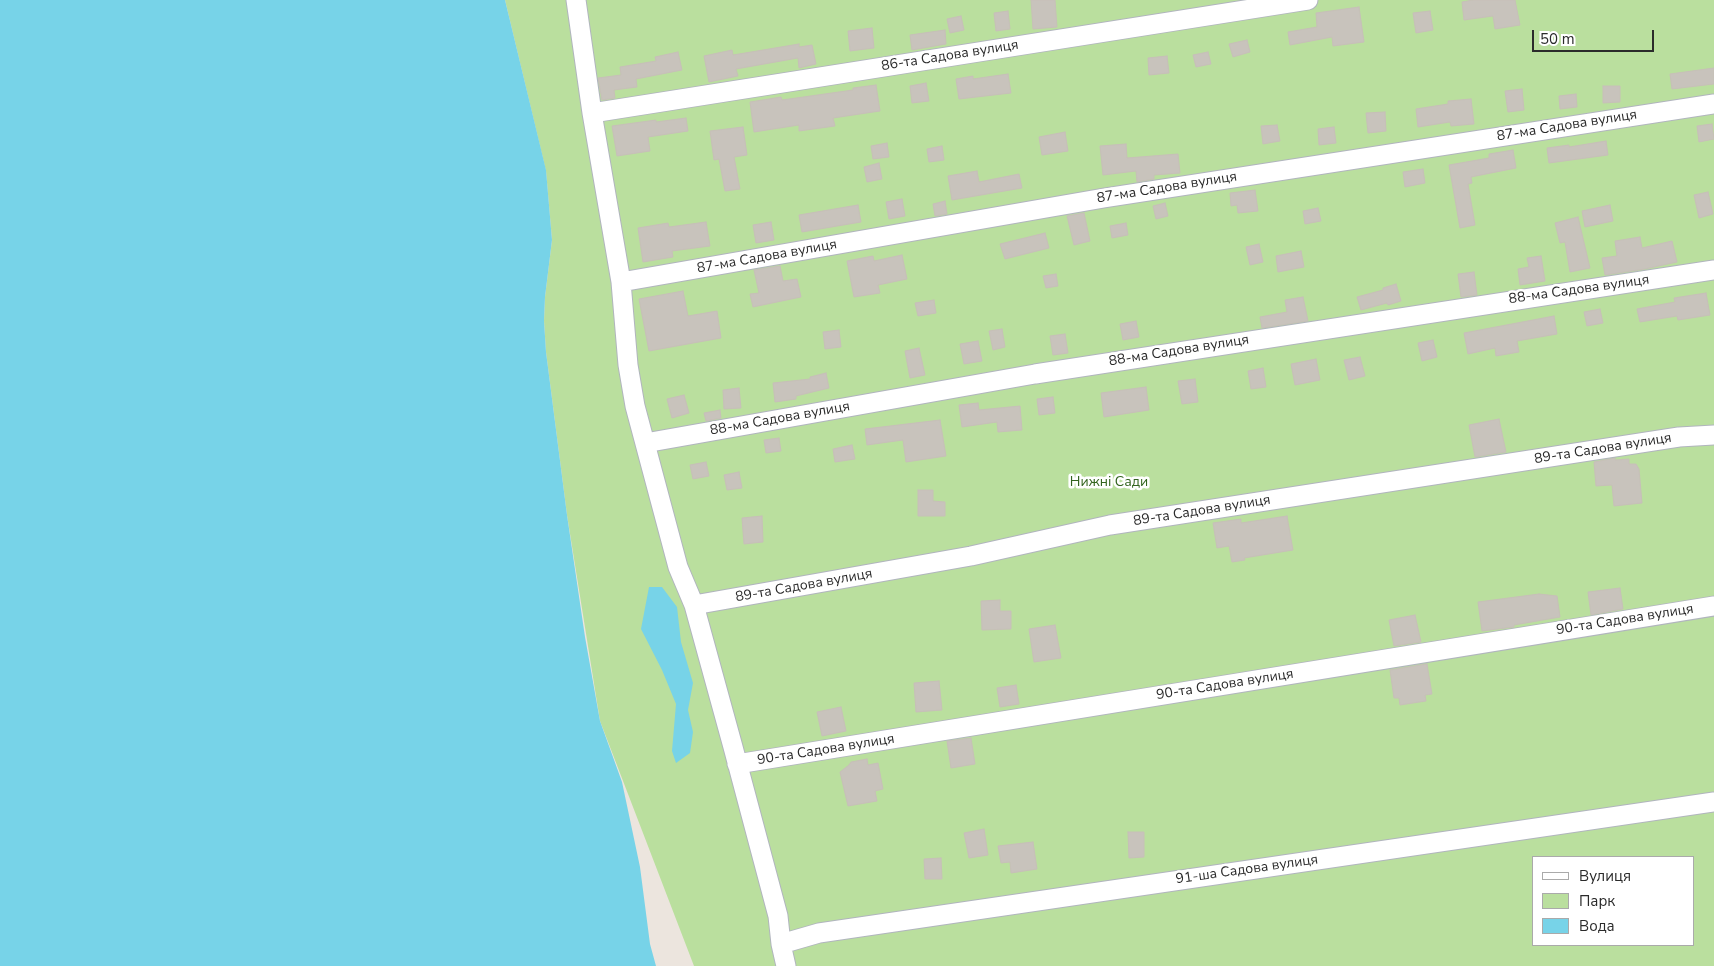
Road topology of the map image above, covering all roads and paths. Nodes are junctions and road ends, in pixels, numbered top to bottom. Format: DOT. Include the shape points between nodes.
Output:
graph roads {
  1 [pos="576,0"];
  2 [pos="1308,0"];
  3 [pos="1714,104"];
  4 [pos="592,113"];
  5 [pos="1714,270"];
  6 [pos="621,282"];
  7 [pos="1714,435"];
  8 [pos="645,443"];
  9 [pos="694,605"];
  10 [pos="1714,606"];
  11 [pos="737,764"];
  12 [pos="1714,802"];
  13 [pos="781,944"];
  14 [pos="786,966"];
  1 -- 4 [label="street"];
  2 -- 4 [label="street, 86-та Садова вулиця"];
  3 -- 6 [label="street, 87-ма Садова вулиця" via="1104,198"];
  4 -- 6 [label="street"];
  5 -- 8 [label="street, 88-ма Садова вулиця" via="1035,374"];
  6 -- 8 [label="street" via="628,365"];
  7 -- 9 [label="street, 89-та Садова вулиця" via="1679,437 1110,526 971,556"];
  8 -- 9 [label="street" via="678,567"];
  9 -- 11 [label="street"];
  10 -- 11 [label="street, 90-та Садова вулиця"];
  11 -- 13 [label="street" via="778,916"];
  12 -- 13 [label="street, 91-ша Садова вулиця" via="819,933"];
  13 -- 14 [label="street"];
}
